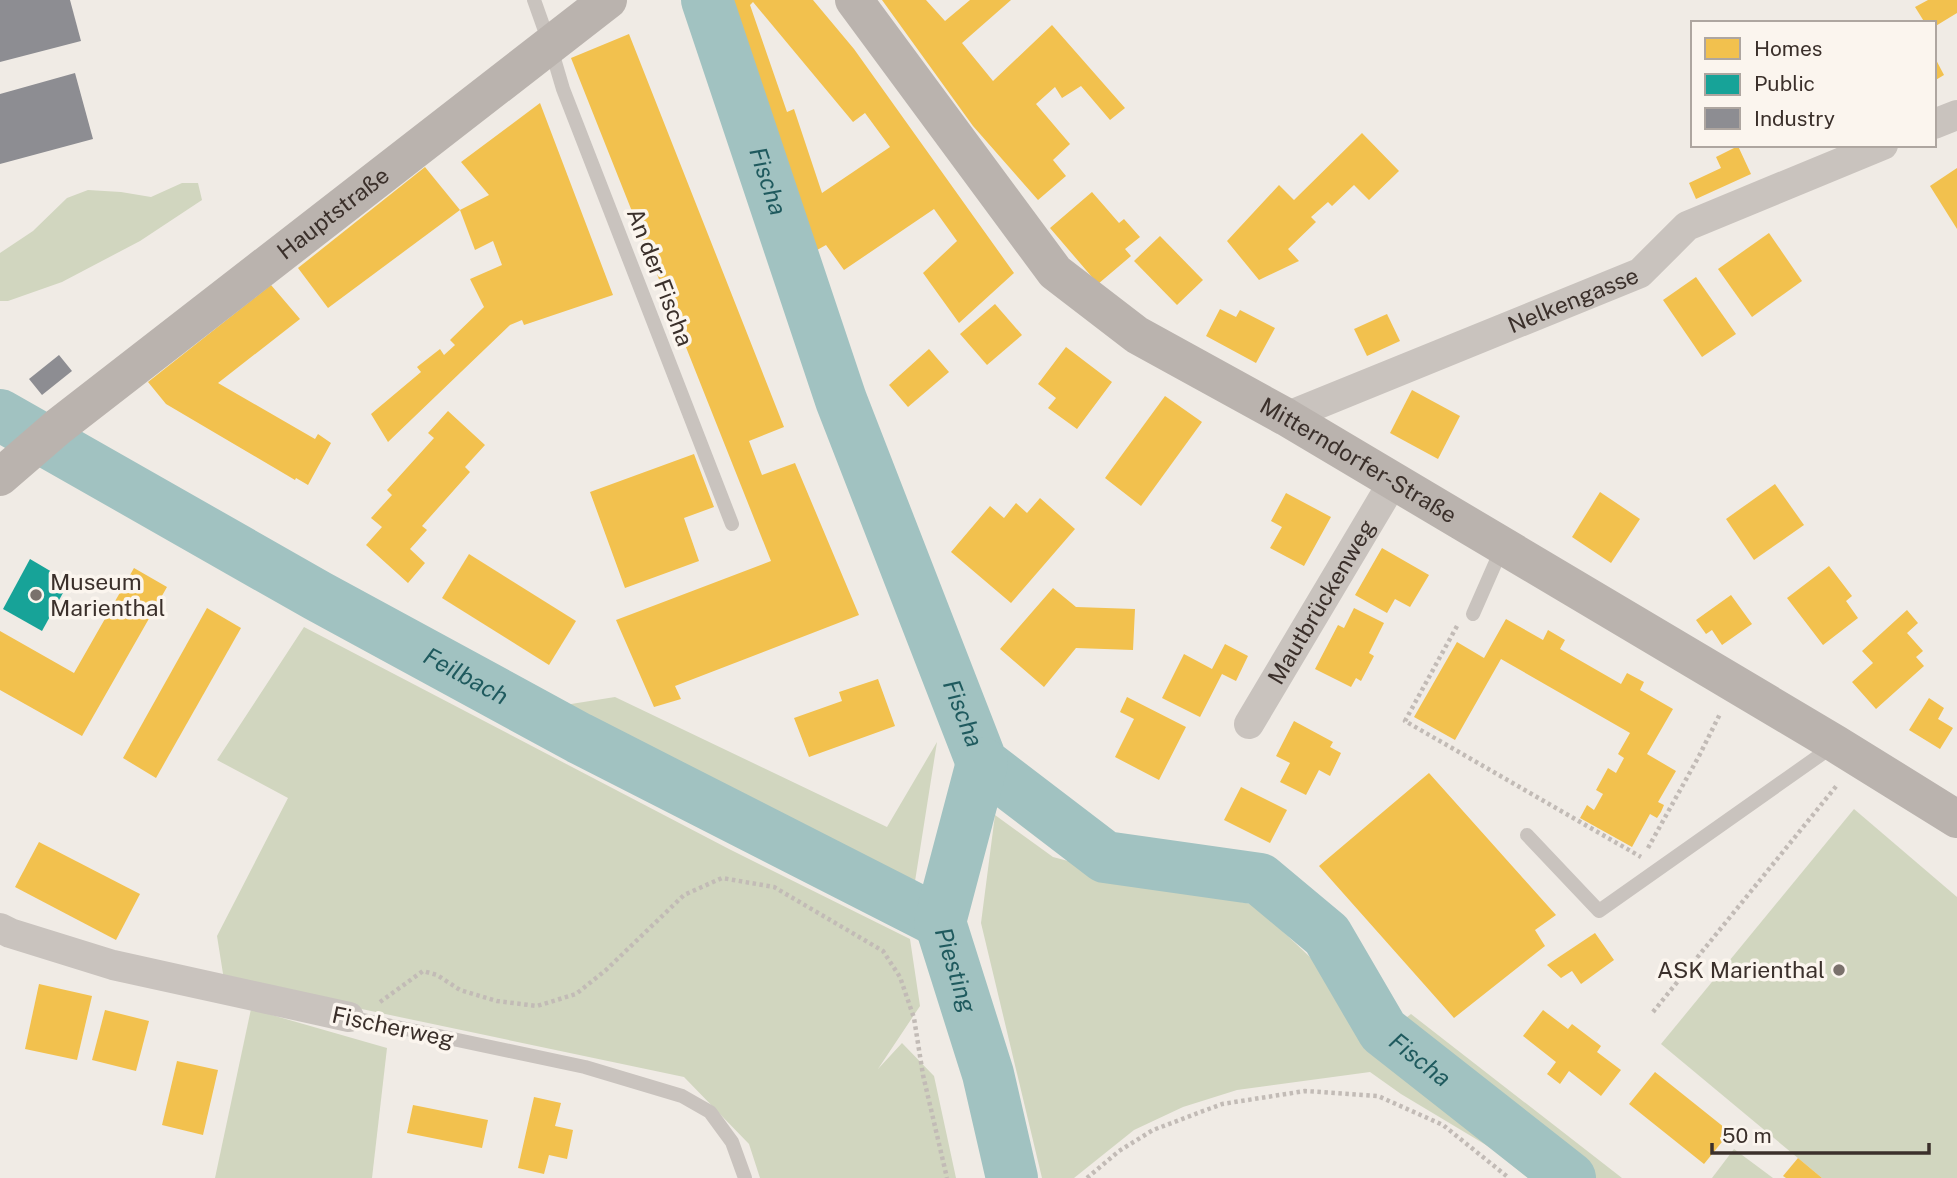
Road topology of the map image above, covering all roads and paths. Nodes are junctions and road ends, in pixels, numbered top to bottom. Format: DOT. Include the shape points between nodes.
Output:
graph roads {
  1 [pos="534,0"];
  2 [pos="608,0"];
  3 [pos="854,0"];
  4 [pos="550,45"];
  5 [pos="1957,115"];
  6 [pos="1936,123"];
  7 [pos="1878,147"];
  8 [pos="1286,417"];
  9 [pos="4,474"];
  10 [pos="1393,482"];
  11 [pos="732,524"];
  12 [pos="1503,547"];
  13 [pos="1473,614"];
  14 [pos="1734,684"];
  15 [pos="1249,724"];
  16 [pos="1847,751"];
  17 [pos="1957,820"];
  18 [pos="1527,835"];
  19 [pos="0,928"];
  20 [pos="1653,1012"];
  21 [pos="353,1018"];
  22 [pos="745,1178"];
  23 [pos="947,1178"];
  24 [pos="1087,1178"];
  25 [pos="1509,1178"];
  1 -- 4 [label="lane, An der Fischa"];
  2 -- 4 [label="street, Hauptstraße"];
  3 -- 8 [label="street, Mitterndorfer-Straße" via="1055,272 1137,335"];
  4 -- 9 [label="street, Hauptstraße" via="59,426"];
  4 -- 11 [label="lane, An der Fischa"];
  5 -- 6 [label="street"];
  7 -- 8 [label="street, Nelkengasse" via="1687,226 1640,273"];
  8 -- 10 [label="street, Mitterndorfer-Straße"];
  10 -- 12 [label="street, Mitterndorfer-Straße"];
  10 -- 15 [label="street, Mautbrückenweg"];
  12 -- 13 [label="lane"];
  12 -- 14 [label="street, Mitterndorfer-Straße"];
  13 -- 14 [label="path" via="1463,614 1405,721 1643,858"];
  14 -- 16 [label="street, Mitterndorfer-Straße"];
  16 -- 17 [label="street, Mitterndorfer-Straße"];
  16 -- 18 [label="lane" via="1599,911"];
  16 -- 20 [label="path"];
  19 -- 21 [label="street, Fischerweg" via="113,965"];
  21 -- 22 [label="lane, Fischerweg" via="585,1067 682,1096 710,1112 732,1142"];
  21 -- 23 [label="path" via="423,971 460,990 497,1001 537,1006 576,994 684,895 722,878 774,887 883,951 900,977 914,1018"];
  24 -- 25 [label="path" via="1153,1130 1222,1104 1305,1091 1378,1096 1443,1125"];
}
